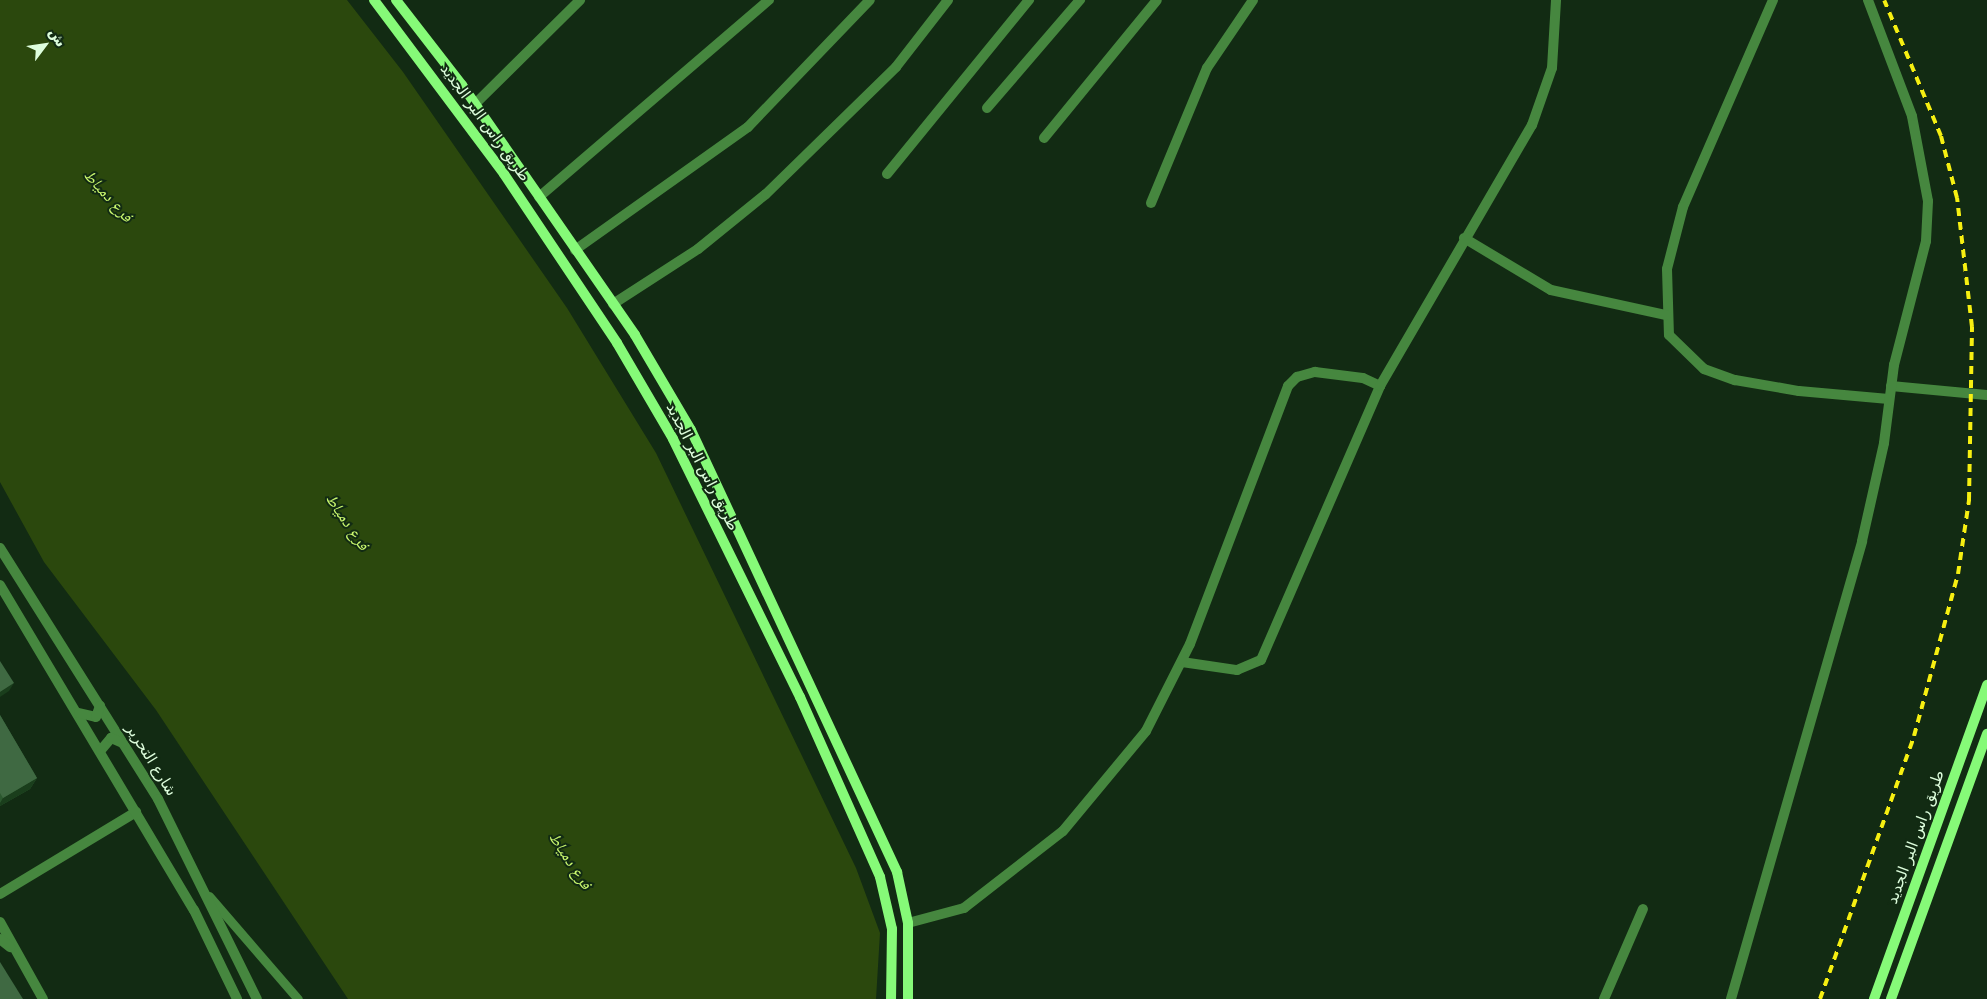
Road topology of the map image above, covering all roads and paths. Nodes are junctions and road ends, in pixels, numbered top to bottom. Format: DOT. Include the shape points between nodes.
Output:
graph roads {
  1 [pos="374,0"];
  2 [pos="396,0"];
  3 [pos="580,0"];
  4 [pos="769,0"];
  5 [pos="870,0"];
  6 [pos="948,0"];
  7 [pos="1029,0"];
  8 [pos="1080,0"];
  9 [pos="1157,0"];
  10 [pos="1253,0"];
  11 [pos="1556,0"];
  12 [pos="1773,0"];
  13 [pos="1868,0"];
  14 [pos="475,104"];
  15 [pos="986,108"];
  16 [pos="1044,138"];
  17 [pos="886,174"];
  18 [pos="539,197"];
  19 [pos="1151,202"];
  20 [pos="1464,238"];
  21 [pos="575,250"];
  22 [pos="613,304"];
  23 [pos="1666,315"];
  24 [pos="1380,386"];
  25 [pos="1890,386"];
  26 [pos="1987,395"];
  27 [pos="1889,399"];
  28 [pos="0,548"];
  29 [pos="0,585"];
  30 [pos="1182,662"];
  31 [pos="1987,685"];
  32 [pos="816,692"];
  33 [pos="800,697"];
  34 [pos="100,706"];
  35 [pos="78,712"];
  36 [pos="1987,734"];
  37 [pos="124,744"];
  38 [pos="101,750"];
  39 [pos="136,812"];
  40 [pos="0,894"];
  41 [pos="209,896"];
  42 [pos="1642,909"];
  43 [pos="0,922"];
  44 [pos="908,923"];
  45 [pos="0,939"];
  46 [pos="10,946"];
  47 [pos="43,999"];
  48 [pos="237,999"];
  49 [pos="257,999"];
  50 [pos="298,999"];
  51 [pos="891,999"];
  52 [pos="908,999"];
  53 [pos="1604,999"];
  54 [pos="1731,999"];
  55 [pos="1874,999"];
  56 [pos="1891,999"];
  1 -- 33 [label="main road, طريق راس البر الجديد" via="482,142 618,343 673,439"];
  2 -- 14 [label="main road, طريق راس البر الجديد"];
  3 -- 14 [label="street"];
  4 -- 18 [label="street"];
  5 -- 21 [label="street" via="748,127"];
  6 -- 22 [label="street" via="896,67 766,194 698,249"];
  7 -- 17 [label="street"];
  8 -- 15 [label="street"];
  9 -- 16 [label="street"];
  10 -- 19 [label="street" via="1207,68"];
  11 -- 20 [label="street" via="1557,41 1543,98"];
  12 -- 23 [label="street" via="1683,207 1668,268"];
  13 -- 25 [label="street" via="1906,95 1928,201 1926,241"];
  14 -- 18 [label="main road, طريق راس البر الجديد"];
  18 -- 21 [label="main road, طريق راس البر الجديد"];
  20 -- 23 [label="street" via="1551,290"];
  20 -- 24 [label="street"];
  21 -- 22 [label="main road, طريق راس البر الجديد"];
  22 -- 32 [label="main road, طريق راس البر الجديد" via="691,430"];
  23 -- 27 [label="street" via="1676,346 1704,369 1799,391"];
  24 -- 30 [label="street" via="1261,660 1237,670"];
  24 -- 30 [label="street" via="1363,378 1315,372 1297,376 1288,386"];
  25 -- 26 [label="street"];
  25 -- 27 [label="street"];
  27 -- 54 [label="street" via="1862,541"];
  28 -- 34 [label="street, شارع التحرير"];
  29 -- 35 [label="street"];
  30 -- 44 [label="street" via="1146,731 1063,830 964,908"];
  31 -- 55 [label="main road, طريق راس البر الجديد"];
  32 -- 33 [label="main road"];
  32 -- 44 [label="main road, طريق راس البر الجديد" via="890,855"];
  33 -- 51 [label="main road, طريق راس البر الجديد" via="885,894 893,947"];
  34 -- 35 [label="street" via="96,717"];
  34 -- 37 [label="street, شارع التحرير"];
  35 -- 38 [label="street"];
  36 -- 56 [label="main road"];
  37 -- 38 [label="street" via="111,738"];
  37 -- 41 [label="street, شارع التحرير"];
  38 -- 39 [label="street"];
  39 -- 40 [label="street"];
  39 -- 48 [label="street" via="194,910"];
  41 -- 49 [label="street, شارع التحرير"];
  41 -- 50 [label="lane"];
  42 -- 53 [label="street"];
  43 -- 46 [label="street"];
  44 -- 52 [label="main road, طريق راس البر الجديد"];
  45 -- 46 [label="street"];
  46 -- 47 [label="street"];
}
